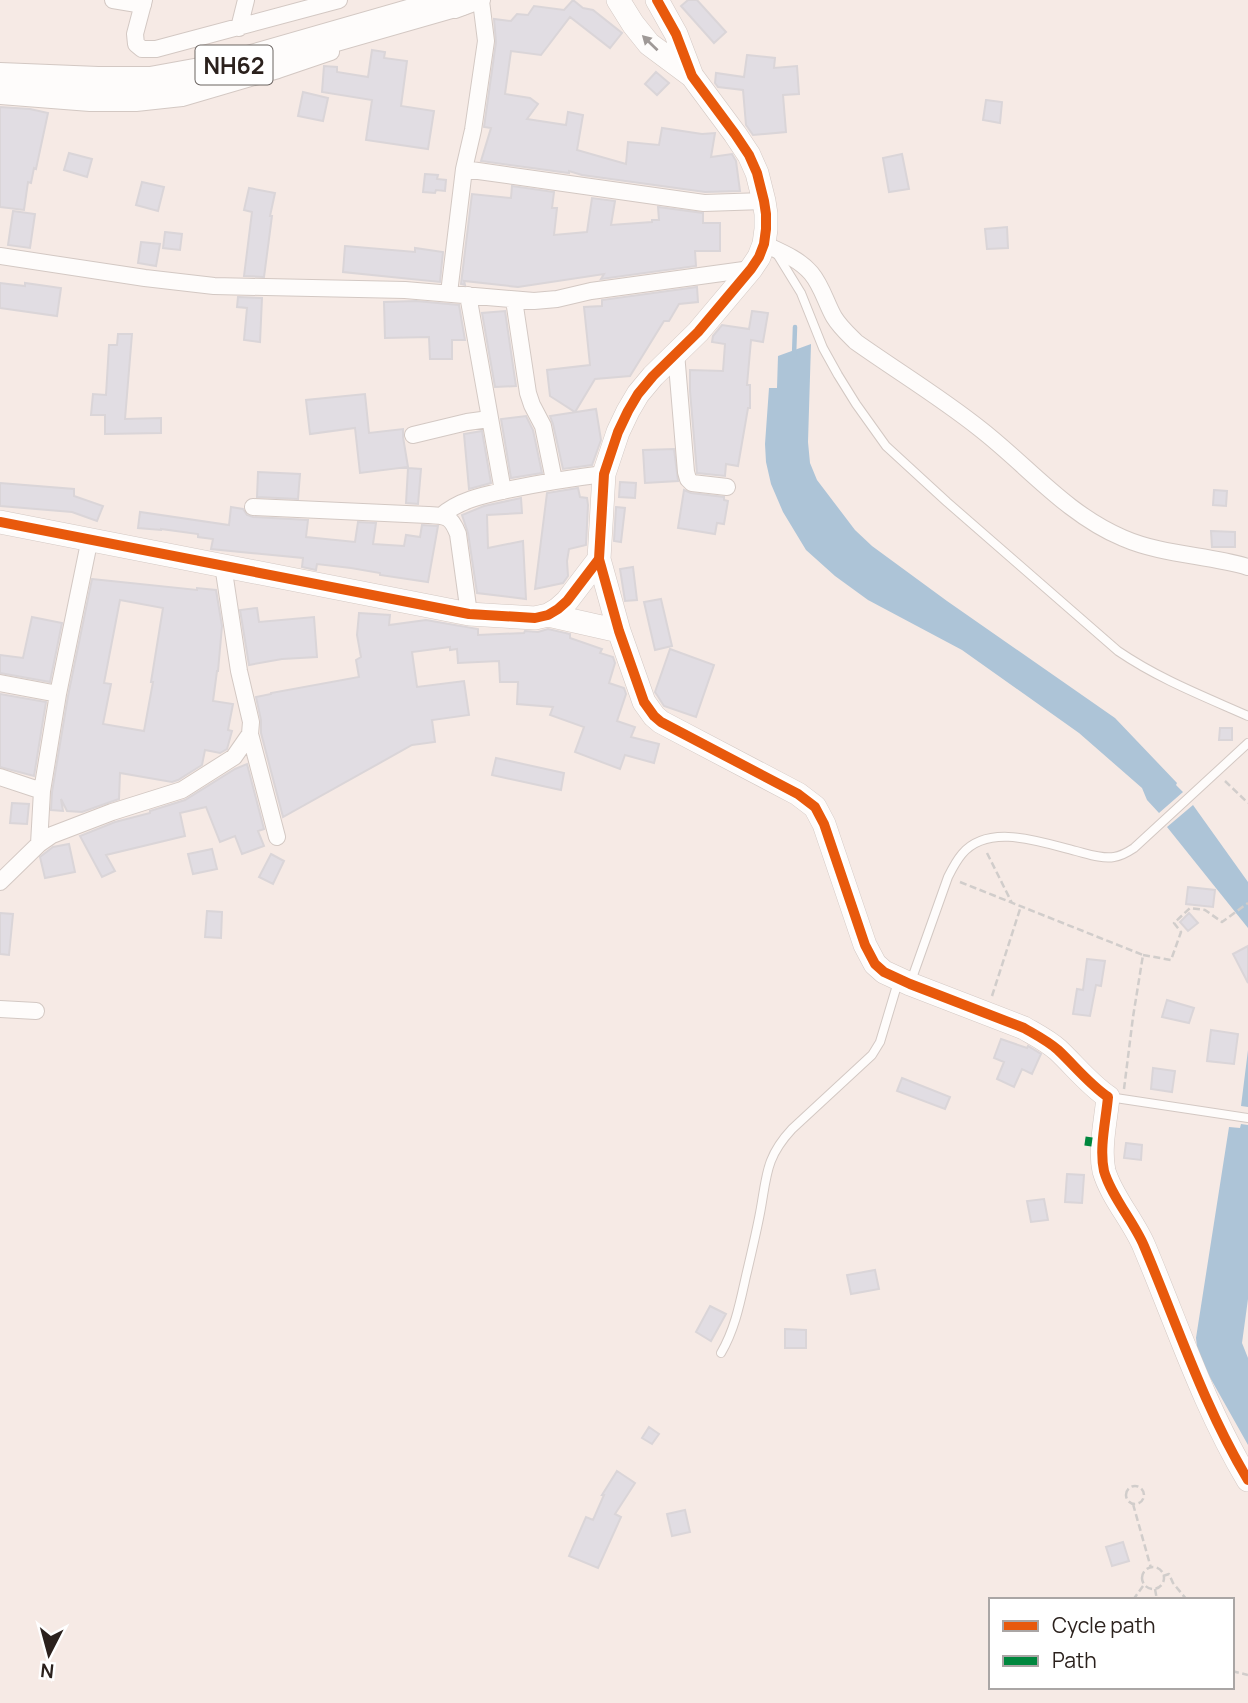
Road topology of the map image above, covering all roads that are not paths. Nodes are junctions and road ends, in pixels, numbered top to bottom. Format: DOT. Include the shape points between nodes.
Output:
graph roads {
  1 [pos="113,0"];
  2 [pos="246,0"];
  3 [pos="339,0"];
  4 [pos="394,0"];
  5 [pos="461,0"];
  6 [pos="481,0"];
  7 [pos="618,0"];
  8 [pos="657,0"];
  9 [pos="144,3"];
  10 [pos="239,28"];
  11 [pos="0,57"];
  12 [pos="692,76"];
  13 [pos="0,78"];
  14 [pos="0,96"];
  15 [pos="464,169"];
  16 [pos="764,201"];
  17 [pos="769,246"];
  18 [pos="0,256"];
  19 [pos="751,269"];
  20 [pos="449,293"];
  21 [pos="468,295"];
  22 [pos="513,300"];
  23 [pos="676,354"];
  24 [pos="489,419"];
  25 [pos="414,435"];
  26 [pos="604,474"];
  27 [pos="554,480"];
  28 [pos="727,487"];
  29 [pos="503,491"];
  30 [pos="253,507"];
  31 [pos="441,516"];
  32 [pos="0,522"];
  33 [pos="90,538"];
  34 [pos="599,559"];
  35 [pos="223,565"];
  36 [pos="1248,567"];
  37 [pos="469,614"];
  38 [pos="548,615"];
  39 [pos="619,631"];
  40 [pos="0,684"];
  41 [pos="58,694"];
  42 [pos="1248,716"];
  43 [pos="250,734"];
  44 [pos="1248,743"];
  45 [pos="0,777"];
  46 [pos="42,791"];
  47 [pos="276,837"];
  48 [pos="39,844"];
  49 [pos="0,882"];
  50 [pos="904,982"];
  51 [pos="0,1009"];
  52 [pos="36,1011"];
  53 [pos="1115,1098"];
  54 [pos="1243,1117"];
  55 [pos="721,1353"];
  56 [pos="1248,1480"];
  1 -- 9 [label="street"];
  2 -- 10 [label="street"];
  3 -- 10 [label="street"];
  4 -- 11 [label="highway, NH62" via="212,52 150,62"];
  5 -- 13 [label="highway, NH62" via="218,70 151,82"];
  6 -- 14 [label="street" via="278,70 182,97 90,103"];
  6 -- 15 [label="street" via="486,41"];
  12 -- 7 [label="street, one-way" via="649,44"];
  8 -- 12 [label="street"];
  9 -- 10 [label="street" via="135,34 142,49 156,50"];
  12 -- 16 [label="street" via="749,155"];
  15 -- 16 [label="street" via="704,203"];
  15 -- 20 [label="street"];
  16 -- 17 [label="street"];
  17 -- 19 [label="street"];
  17 -- 36 [label="street" via="810,272 834,317 856,342 979,428 1087,519 1146,546"];
  17 -- 42 [label="lane" via="800,293 838,375 886,446 1118,651 1175,685"];
  18 -- 20 [label="street" via="214,286"];
  19 -- 22 [label="street" via="557,299"];
  19 -- 23 [label="street"];
  20 -- 21 [label="street"];
  21 -- 22 [label="street"];
  21 -- 24 [label="street"];
  22 -- 27 [label="street" via="528,393 543,426"];
  23 -- 26 [label="street" via="633,403"];
  23 -- 28 [label="street" via="688,479"];
  24 -- 25 [label="street"];
  24 -- 29 [label="street"];
  26 -- 27 [label="street"];
  26 -- 34 [label="street"];
  27 -- 29 [label="street"];
  29 -- 31 [label="street" via="452,507"];
  30 -- 31 [label="street"];
  31 -- 37 [label="street" via="453,522 458,534"];
  32 -- 33 [label="street"];
  33 -- 35 [label="street"];
  33 -- 41 [label="street"];
  34 -- 38 [label="street" via="567,601"];
  34 -- 39 [label="street"];
  35 -- 37 [label="street"];
  35 -- 43 [label="street"];
  37 -- 38 [label="street"];
  38 -- 39 [label="street"];
  39 -- 50 [label="street" via="644,702 654,716 815,807 869,955 884,972"];
  40 -- 41 [label="street"];
  41 -- 46 [label="street"];
  43 -- 47 [label="street"];
  43 -- 48 [label="street" via="234,757 182,790 88,821"];
  44 -- 50 [label="lane" via="1125,854 1100,857 1007,836 974,844 955,863"];
  45 -- 46 [label="street"];
  46 -- 48 [label="street"];
  48 -- 49 [label="street"];
  50 -- 53 [label="street" via="1024,1028 1047,1042 1093,1086"];
  50 -- 55 [label="lane" via="872,1055 792,1129 773,1154 740,1306"];
  51 -- 52 [label="street"];
  53 -- 54 [label="lane"];
  53 -- 56 [label="street" via="1102,1157 1105,1174 1143,1243 1228,1447"];
}
